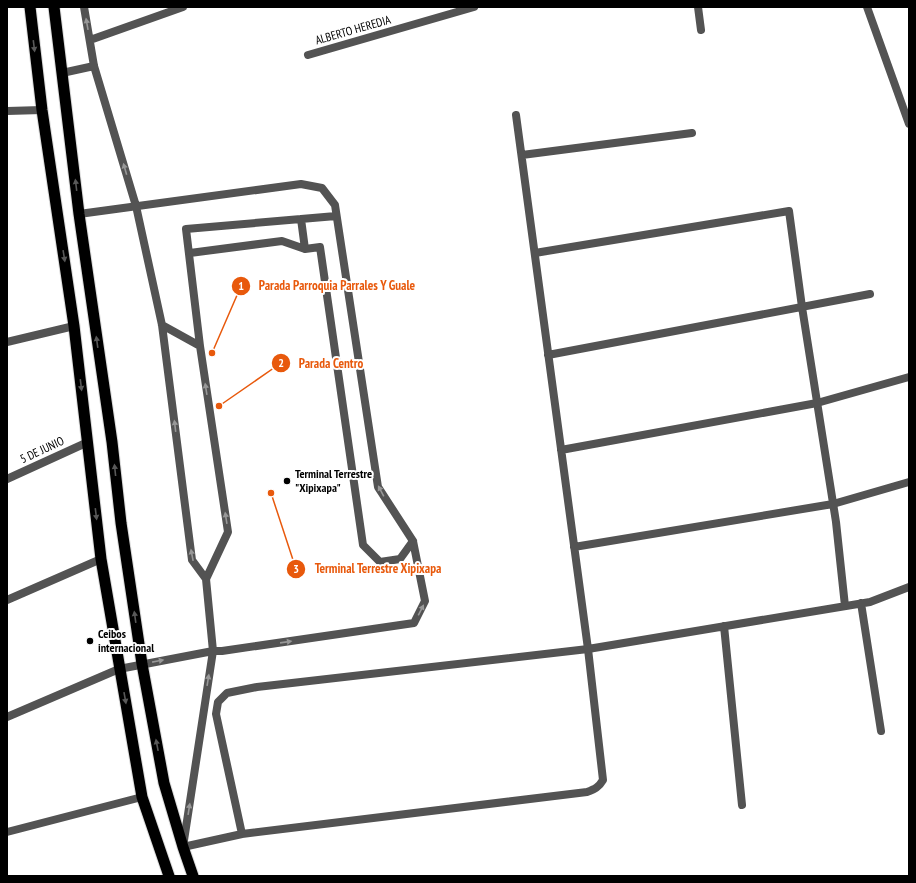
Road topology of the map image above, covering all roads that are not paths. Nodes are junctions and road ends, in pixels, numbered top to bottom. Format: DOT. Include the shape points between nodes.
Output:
graph roads {
  1 [pos="30,7"];
  2 [pos="54,7"];
  3 [pos="84,7"];
  4 [pos="183,7"];
  5 [pos="474,7"];
  6 [pos="698,7"];
  7 [pos="868,7"];
  8 [pos="701,30"];
  9 [pos="90,40"];
  10 [pos="308,55"];
  11 [pos="94,66"];
  12 [pos="62,74"];
  13 [pos="42,110"];
  14 [pos="7,111"];
  15 [pos="516,115"];
  16 [pos="909,124"];
  17 [pos="692,133"];
  18 [pos="522,155"];
  19 [pos="136,206"];
  20 [pos="79,214"];
  21 [pos="336,216"];
  22 [pos="301,219"];
  23 [pos="305,249"];
  24 [pos="190,253"];
  25 [pos="535,253"];
  26 [pos="870,294"];
  27 [pos="802,307"];
  28 [pos="162,325"];
  29 [pos="74,326"];
  30 [pos="7,342"];
  31 [pos="200,346"];
  32 [pos="548,355"];
  33 [pos="909,377"];
  34 [pos="817,403"];
  35 [pos="88,442"];
  36 [pos="561,450"];
  37 [pos="7,479"];
  38 [pos="909,482"];
  39 [pos="833,504"];
  40 [pos="413,541"];
  41 [pos="574,547"];
  42 [pos="102,559"];
  43 [pos="206,579"];
  44 [pos="909,587"];
  45 [pos="7,600"];
  46 [pos="861,603"];
  47 [pos="845,606"];
  48 [pos="724,626"];
  49 [pos="588,649"];
  50 [pos="213,651"];
  51 [pos="142,664"];
  52 [pos="120,669"];
  53 [pos="7,717"];
  54 [pos="881,731"];
  55 [pos="142,797"];
  56 [pos="742,805"];
  57 [pos="7,832"];
  58 [pos="242,834"];
  59 [pos="183,847"];
  60 [pos="169,876"];
  61 [pos="193,876"];
  1 -- 13 [label="highway, one-way"];
  2 -- 12 [label="highway"];
  9 -- 3 [label="street, one-way"];
  4 -- 9 [label="street"];
  5 -- 10 [label="street, ALBERTO HEREDIA"];
  6 -- 8 [label="street"];
  7 -- 16 [label="street"];
  9 -- 11 [label="street"];
  11 -- 12 [label="street"];
  19 -- 11 [label="street, one-way"];
  20 -- 12 [label="highway, one-way"];
  13 -- 14 [label="street"];
  13 -- 29 [label="highway, one-way"];
  15 -- 18 [label="street"];
  17 -- 18 [label="street"];
  18 -- 25 [label="street"];
  19 -- 20 [label="street"];
  19 -- 21 [label="street" via="301,184 322,188 334,205"];
  19 -- 28 [label="street"];
  51 -- 20 [label="highway, one-way"];
  21 -- 22 [label="street"];
  40 -- 21 [label="street, one-way" via="378,487"];
  22 -- 23 [label="street"];
  22 -- 24 [label="street" via="186,229"];
  23 -- 24 [label="street" via="282,241"];
  23 -- 40 [label="street" via="320,247 363,545 380,562 400,558"];
  24 -- 31 [label="street"];
  25 -- 27 [label="street" via="789,211"];
  25 -- 32 [label="street"];
  26 -- 27 [label="street"];
  27 -- 32 [label="street"];
  27 -- 34 [label="street"];
  28 -- 31 [label="street"];
  43 -- 28 [label="street, one-way" via="192,560"];
  29 -- 30 [label="street"];
  29 -- 35 [label="highway, one-way"];
  43 -- 31 [label="street, one-way" via="228,532"];
  32 -- 36 [label="street"];
  33 -- 34 [label="street"];
  34 -- 36 [label="street"];
  34 -- 39 [label="street"];
  35 -- 37 [label="street, 5 DE JUNIO"];
  35 -- 42 [label="highway, one-way"];
  36 -- 41 [label="street"];
  38 -- 39 [label="street"];
  39 -- 41 [label="street"];
  39 -- 47 [label="street"];
  50 -- 40 [label="street, one-way" via="414,623 425,601"];
  41 -- 49 [label="street"];
  42 -- 45 [label="street"];
  42 -- 52 [label="highway"];
  43 -- 50 [label="street"];
  44 -- 46 [label="street"];
  46 -- 47 [label="street"];
  46 -- 54 [label="street"];
  47 -- 48 [label="street"];
  48 -- 49 [label="street"];
  48 -- 56 [label="street"];
  49 -- 58 [label="street" via="603,780 593,790"];
  49 -- 58 [label="street" via="257,687 227,693 218,702 216,714"];
  51 -- 50 [label="street, one-way"];
  59 -- 50 [label="street, one-way"];
  51 -- 52 [label="street"];
  59 -- 51 [label="highway, one-way" via="164,783"];
  52 -- 53 [label="street"];
  52 -- 55 [label="highway, one-way"];
  55 -- 57 [label="street"];
  55 -- 60 [label="highway"];
  58 -- 59 [label="street"];
  59 -- 61 [label="highway"];
}
